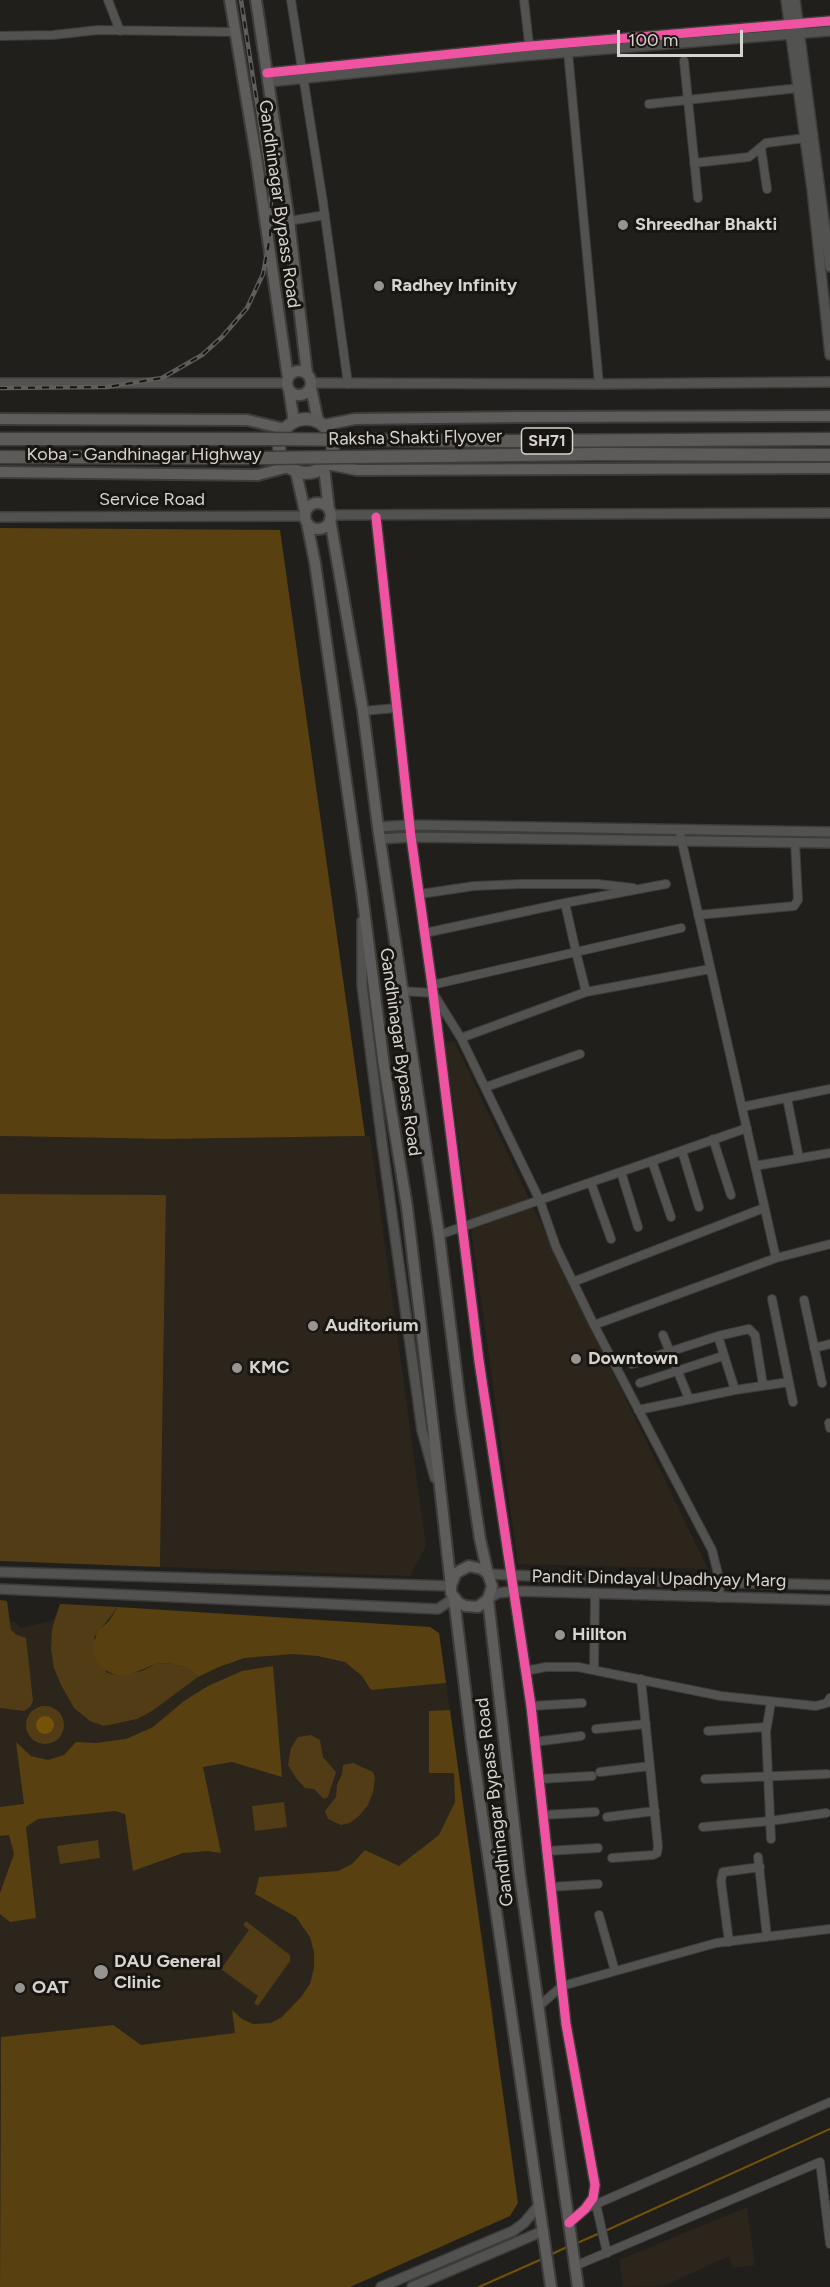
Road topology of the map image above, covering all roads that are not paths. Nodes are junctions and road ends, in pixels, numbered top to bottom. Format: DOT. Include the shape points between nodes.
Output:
graph roads {
  1 [pos="108,0"];
  2 [pos="230,0"];
  3 [pos="256,0"];
  4 [pos="291,0"];
  5 [pos="524,0"];
  6 [pos="786,0"];
  7 [pos="795,0"];
  8 [pos="830,21"];
  9 [pos="794,29"];
  10 [pos="120,31"];
  11 [pos="830,31"];
  12 [pos="236,32"];
  13 [pos="0,36"];
  14 [pos="530,51"];
  15 [pos="568,52"];
  16 [pos="684,61"];
  17 [pos="301,69"];
  18 [pos="268,78"];
  19 [pos="303,79"];
  20 [pos="799,88"];
  21 [pos="688,100"];
  22 [pos="649,104"];
  23 [pos="805,138"];
  24 [pos="761,147"];
  25 [pos="694,163"];
  26 [pos="767,189"];
  27 [pos="698,198"];
  28 [pos="325,216"];
  29 [pos="289,221"];
  30 [pos="830,267"];
  31 [pos="830,355"];
  32 [pos="310,381"];
  33 [pos="830,382"];
  34 [pos="0,383"];
  35 [pos="288,384"];
  36 [pos="348,384"];
  37 [pos="599,384"];
  38 [pos="830,417"];
  39 [pos="0,419"];
  40 [pos="321,423"];
  41 [pos="289,425"];
  42 [pos="0,439"];
  43 [pos="830,439"];
  44 [pos="830,455"];
  45 [pos="0,457"];
  46 [pos="326,466"];
  47 [pos="830,468"];
  48 [pos="292,469"];
  49 [pos="0,472"];
  50 [pos="830,513"];
  51 [pos="330,515"];
  52 [pos="0,517"];
  53 [pos="306,517"];
  54 [pos="376,517"];
  55 [pos="396,708"];
  56 [pos="363,711"];
  57 [pos="410,825"];
  58 [pos="378,826"];
  59 [pos="679,829"];
  60 [pos="830,832"];
  61 [pos="411,837"];
  62 [pos="380,839"];
  63 [pos="681,839"];
  64 [pos="795,842"];
  65 [pos="830,843"];
  66 [pos="666,884"];
  67 [pos="636,889"];
  68 [pos="420,894"];
  69 [pos="565,903"];
  70 [pos="698,915"];
  71 [pos="681,928"];
  72 [pos="425,933"];
  73 [pos="576,952"];
  74 [pos="710,969"];
  75 [pos="433,989"];
  76 [pos="402,991"];
  77 [pos="586,992"];
  78 [pos="461,1038"];
  79 [pos="580,1054"];
  80 [pos="486,1087"];
  81 [pos="829,1089"];
  82 [pos="787,1098"];
  83 [pos="830,1099"];
  84 [pos="742,1107"];
  85 [pos="747,1128"];
  86 [pos="713,1140"];
  87 [pos="682,1151"];
  88 [pos="830,1153"];
  89 [pos="799,1158"];
  90 [pos="652,1161"];
  91 [pos="755,1166"];
  92 [pos="621,1172"];
  93 [pos="591,1183"];
  94 [pos="731,1195"];
  95 [pos="540,1200"];
  96 [pos="699,1207"];
  97 [pos="764,1208"];
  98 [pos="671,1217"];
  99 [pos="463,1226"];
  100 [pos="638,1227"];
  101 [pos="439,1235"];
  102 [pos="611,1239"];
  103 [pos="830,1244"];
  104 [pos="776,1258"];
  105 [pos="573,1282"];
  106 [pos="772,1299"];
  107 [pos="804,1300"];
  108 [pos="594,1325"];
  109 [pos="663,1335"];
  110 [pos="718,1336"];
  111 [pos="830,1344"];
  112 [pos="814,1348"];
  113 [pos="669,1352"];
  114 [pos="723,1356"];
  115 [pos="632,1364"];
  116 [pos="676,1370"];
  117 [pos="789,1382"];
  118 [pos="640,1383"];
  119 [pos="822,1383"];
  120 [pos="763,1385"];
  121 [pos="735,1390"];
  122 [pos="689,1399"];
  123 [pos="793,1402"];
  124 [pos="638,1410"];
  125 [pos="0,1572"];
  126 [pos="31,1574"];
  127 [pos="488,1574"];
  128 [pos="511,1575"];
  129 [pos="720,1581"];
  130 [pos="830,1585"];
  131 [pos="451,1586"];
  132 [pos="0,1589"];
  133 [pos="31,1590"];
  134 [pos="515,1592"];
  135 [pos="595,1594"];
  136 [pos="454,1598"];
  137 [pos="719,1598"];
  138 [pos="488,1599"];
  139 [pos="830,1599"];
  140 [pos="594,1669"];
  141 [pos="525,1671"];
  142 [pos="641,1679"];
  143 [pos="830,1698"];
  144 [pos="771,1702"];
  145 [pos="582,1703"];
  146 [pos="531,1706"];
  147 [pos="646,1724"];
  148 [pos="766,1727"];
  149 [pos="596,1730"];
  150 [pos="708,1731"];
  151 [pos="581,1736"];
  152 [pos="534,1742"];
  153 [pos="650,1766"];
  154 [pos="600,1772"];
  155 [pos="827,1774"];
  156 [pos="592,1776"];
  157 [pos="767,1776"];
  158 [pos="539,1779"];
  159 [pos="705,1779"];
  160 [pos="655,1811"];
  161 [pos="595,1812"];
  162 [pos="826,1813"];
  163 [pos="543,1815"];
  164 [pos="607,1817"];
  165 [pos="770,1821"];
  166 [pos="703,1827"];
  167 [pos="771,1839"];
  168 [pos="598,1848"];
  169 [pos="546,1851"];
  170 [pos="758,1857"];
  171 [pos="612,1858"];
  172 [pos="760,1867"];
  173 [pos="598,1884"];
  174 [pos="550,1887"];
  175 [pos="599,1915"];
  176 [pos="830,1929"];
  177 [pos="767,1937"];
  178 [pos="729,1942"];
  179 [pos="615,1971"];
  180 [pos="562,1986"];
  181 [pos="538,2007"];
  182 [pos="830,2102"];
  183 [pos="830,2157"];
  184 [pos="820,2162"];
  185 [pos="596,2204"];
  186 [pos="539,2205"];
  187 [pos="585,2209"];
  188 [pos="569,2226"];
  189 [pos="544,2235"];
  190 [pos="830,2244"];
  191 [pos="607,2253"];
  192 [pos="575,2263"];
  193 [pos="381,2287"];
  194 [pos="412,2287"];
  195 [pos="551,2287"];
  196 [pos="578,2287"];
  1 -- 10 [label="street"];
  2 -- 12 [label="main road, Gandhinagar Bypass Road"];
  3 -- 18 [label="main road, Gandhinagar Bypass Road"];
  4 -- 17 [label="street"];
  5 -- 14 [label="street"];
  6 -- 9 [label="street"];
  7 -- 9 [label="street"];
  8 -- 9 [label="street"];
  9 -- 11 [label="street"];
  9 -- 14 [label="street"];
  9 -- 15 [label="street"];
  9 -- 20 [label="street"];
  9 -- 30 [label="street"];
  10 -- 12 [label="street"];
  10 -- 13 [label="street"];
  12 -- 35 [label="main road, Gandhinagar Bypass Road"];
  14 -- 15 [label="street"];
  14 -- 17 [label="street"];
  14 -- 19 [label="street"];
  15 -- 37 [label="street"];
  16 -- 21 [label="street"];
  17 -- 18 [label="street"];
  17 -- 19 [label="street"];
  18 -- 19 [label="street"];
  18 -- 29 [label="main road, Gandhinagar Bypass Road"];
  19 -- 28 [label="street"];
  20 -- 21 [label="street"];
  20 -- 23 [label="street"];
  21 -- 22 [label="street"];
  21 -- 25 [label="street"];
  23 -- 24 [label="street" via="774,141"];
  23 -- 31 [label="street"];
  24 -- 25 [label="street" via="749,157"];
  24 -- 26 [label="street"];
  25 -- 27 [label="street"];
  28 -- 29 [label="street"];
  28 -- 36 [label="street"];
  29 -- 32 [label="main road, Gandhinagar Bypass Road"];
  32 -- 35 [label="main road" via="297,370"];
  32 -- 35 [label="main road" via="301,395 293,394"];
  32 -- 36 [label="street"];
  32 -- 40 [label="main road, Gandhinagar Bypass Road"];
  33 -- 37 [label="street"];
  34 -- 35 [label="street"];
  35 -- 41 [label="main road, Gandhinagar Bypass Road"];
  36 -- 37 [label="street"];
  38 -- 40 [label="main road" via="544,416"];
  39 -- 41 [label="main road, Koba - Gandhinagar Highway" via="248,420"];
  40 -- 41 [label="main road" via="309,419"];
  40 -- 46 [label="main road" via="334,445"];
  41 -- 48 [label="main road" via="279,446 280,454"];
  42 -- 43 [label="main road, Raksha Shakti Flyover / SH71, bridge"];
  44 -- 45 [label="main road, Raksha Shakti Flyover / SH71, bridge"];
  46 -- 47 [label="main road" via="357,470"];
  46 -- 48 [label="main road" via="310,474"];
  46 -- 51 [label="main road, Gandhinagar Bypass Road"];
  48 -- 49 [label="main road, Koba - Gandhinagar Highway" via="258,475"];
  48 -- 53 [label="main road, Gandhinagar Bypass Road"];
  50 -- 54 [label="street"];
  51 -- 53 [label="main road" via="326,526 318,529"];
  51 -- 53 [label="main road" via="319,502 310,505"];
  51 -- 54 [label="street"];
  51 -- 56 [label="main road, Gandhinagar Bypass Road"];
  52 -- 53 [label="street, Service Road"];
  53 -- 131 [label="main road, Gandhinagar Bypass Road" via="407,1207"];
  54 -- 55 [label="street"];
  55 -- 56 [label="street"];
  55 -- 57 [label="street"];
  56 -- 58 [label="main road, Gandhinagar Bypass Road"];
  57 -- 58 [label="street"];
  57 -- 59 [label="street"];
  57 -- 61 [label="street"];
  58 -- 62 [label="main road, Gandhinagar Bypass Road"];
  59 -- 60 [label="street"];
  59 -- 63 [label="street"];
  61 -- 62 [label="street"];
  61 -- 63 [label="street"];
  61 -- 68 [label="street"];
  62 -- 76 [label="main road, Gandhinagar Bypass Road"];
  63 -- 64 [label="street"];
  63 -- 70 [label="street"];
  64 -- 65 [label="street"];
  64 -- 70 [label="street" via="798,900 794,906"];
  66 -- 67 [label="street"];
  67 -- 68 [label="street" via="598,884 520,884"];
  67 -- 69 [label="street"];
  68 -- 72 [label="street"];
  69 -- 72 [label="street"];
  69 -- 73 [label="street"];
  70 -- 74 [label="street"];
  71 -- 73 [label="street"];
  72 -- 75 [label="street"];
  73 -- 75 [label="street"];
  73 -- 77 [label="street"];
  74 -- 77 [label="street"];
  74 -- 84 [label="street"];
  75 -- 76 [label="street"];
  75 -- 78 [label="street"];
  75 -- 99 [label="street"];
  76 -- 101 [label="main road, Gandhinagar Bypass Road"];
  77 -- 78 [label="street"];
  78 -- 80 [label="street"];
  79 -- 80 [label="street"];
  80 -- 95 [label="street"];
  81 -- 82 [label="street"];
  81 -- 83 [label="street"];
  82 -- 84 [label="street"];
  82 -- 89 [label="street"];
  84 -- 85 [label="street"];
  85 -- 86 [label="street"];
  85 -- 91 [label="street"];
  86 -- 87 [label="street"];
  86 -- 94 [label="street"];
  87 -- 90 [label="street"];
  87 -- 96 [label="street"];
  88 -- 89 [label="street"];
  89 -- 91 [label="street"];
  90 -- 92 [label="street"];
  90 -- 98 [label="street"];
  91 -- 97 [label="street"];
  92 -- 93 [label="street"];
  92 -- 100 [label="street"];
  93 -- 95 [label="street"];
  93 -- 102 [label="street"];
  95 -- 99 [label="street"];
  95 -- 105 [label="street"];
  97 -- 104 [label="street"];
  97 -- 105 [label="street"];
  99 -- 101 [label="street"];
  99 -- 128 [label="street" via="488,1430"];
  101 -- 127 [label="main road, Gandhinagar Bypass Road"];
  103 -- 104 [label="street"];
  104 -- 108 [label="street"];
  105 -- 108 [label="street"];
  106 -- 117 [label="street"];
  107 -- 112 [label="street"];
  108 -- 124 [label="street"];
  109 -- 113 [label="street"];
  110 -- 113 [label="street"];
  110 -- 114 [label="street"];
  110 -- 120 [label="street" via="753,1331"];
  111 -- 112 [label="street"];
  112 -- 119 [label="street"];
  113 -- 115 [label="street"];
  113 -- 116 [label="street"];
  114 -- 116 [label="street"];
  114 -- 121 [label="street"];
  116 -- 118 [label="street"];
  116 -- 122 [label="street"];
  117 -- 120 [label="street"];
  117 -- 123 [label="street"];
  120 -- 121 [label="street"];
  121 -- 122 [label="street"];
  122 -- 124 [label="street"];
  124 -- 129 [label="street" via="712,1550"];
  125 -- 126 [label="street"];
  126 -- 131 [label="street"];
  126 -- 133 [label="street"];
  127 -- 128 [label="street, Pandit Dindayal Upadhyay Marg"];
  127 -- 131 [label="main road" via="468,1566 456,1573"];
  127 -- 138 [label="main road" via="492,1586"];
  128 -- 129 [label="street, Pandit Dindayal Upadhyay Marg"];
  128 -- 134 [label="street"];
  129 -- 130 [label="street, Pandit Dindayal Upadhyay Marg"];
  129 -- 137 [label="street"];
  131 -- 136 [label="main road"];
  132 -- 133 [label="street"];
  133 -- 136 [label="street" via="438,1609"];
  134 -- 135 [label="street, Pandit Dindayal Upadhyay Marg"];
  134 -- 138 [label="street, Pandit Dindayal Upadhyay Marg" via="498,1593"];
  134 -- 141 [label="street"];
  135 -- 137 [label="street, Pandit Dindayal Upadhyay Marg"];
  135 -- 140 [label="street"];
  136 -- 138 [label="main road" via="471,1608"];
  136 -- 186 [label="main road, Gandhinagar Bypass Road"];
  137 -- 139 [label="street, Pandit Dindayal Upadhyay Marg"];
  138 -- 181 [label="main road, Gandhinagar Bypass Road" via="508,1790"];
  140 -- 141 [label="street" via="565,1666"];
  140 -- 142 [label="street"];
  141 -- 146 [label="street"];
  142 -- 144 [label="street"];
  142 -- 147 [label="street"];
  143 -- 144 [label="street" via="828,1703 816,1706"];
  144 -- 148 [label="street"];
  145 -- 146 [label="street"];
  146 -- 152 [label="street"];
  147 -- 149 [label="street"];
  147 -- 153 [label="street"];
  148 -- 150 [label="street"];
  148 -- 157 [label="street"];
  151 -- 152 [label="street"];
  152 -- 158 [label="street"];
  153 -- 154 [label="street"];
  153 -- 160 [label="street"];
  155 -- 157 [label="street"];
  156 -- 158 [label="street"];
  157 -- 159 [label="street"];
  157 -- 165 [label="street"];
  158 -- 163 [label="street"];
  160 -- 164 [label="street"];
  160 -- 171 [label="street" via="657,1852"];
  161 -- 163 [label="street"];
  162 -- 165 [label="street"];
  163 -- 169 [label="street"];
  165 -- 166 [label="street"];
  165 -- 167 [label="street"];
  168 -- 169 [label="street"];
  169 -- 174 [label="street"];
  170 -- 172 [label="street"];
  172 -- 177 [label="street"];
  172 -- 178 [label="street" via="723,1872"];
  173 -- 174 [label="street"];
  174 -- 180 [label="street"];
  175 -- 179 [label="street"];
  176 -- 177 [label="street"];
  177 -- 178 [label="street"];
  178 -- 179 [label="street"];
  179 -- 180 [label="street"];
  180 -- 181 [label="street"];
  180 -- 187 [label="street" via="595,2185 593,2198"];
  181 -- 188 [label="main road, Gandhinagar Bypass Road"];
  182 -- 185 [label="street"];
  183 -- 184 [label="street"];
  184 -- 190 [label="street"];
  184 -- 191 [label="street"];
  185 -- 187 [label="street"];
  185 -- 191 [label="street"];
  186 -- 189 [label="main road, Gandhinagar Bypass Road"];
  186 -- 193 [label="street" via="513,2231"];
  187 -- 188 [label="street"];
  188 -- 192 [label="main road, Gandhinagar Bypass Road"];
  189 -- 194 [label="street"];
  189 -- 195 [label="main road, Gandhinagar Bypass Road"];
  191 -- 192 [label="street"];
  192 -- 196 [label="main road, Gandhinagar Bypass Road"];
}
